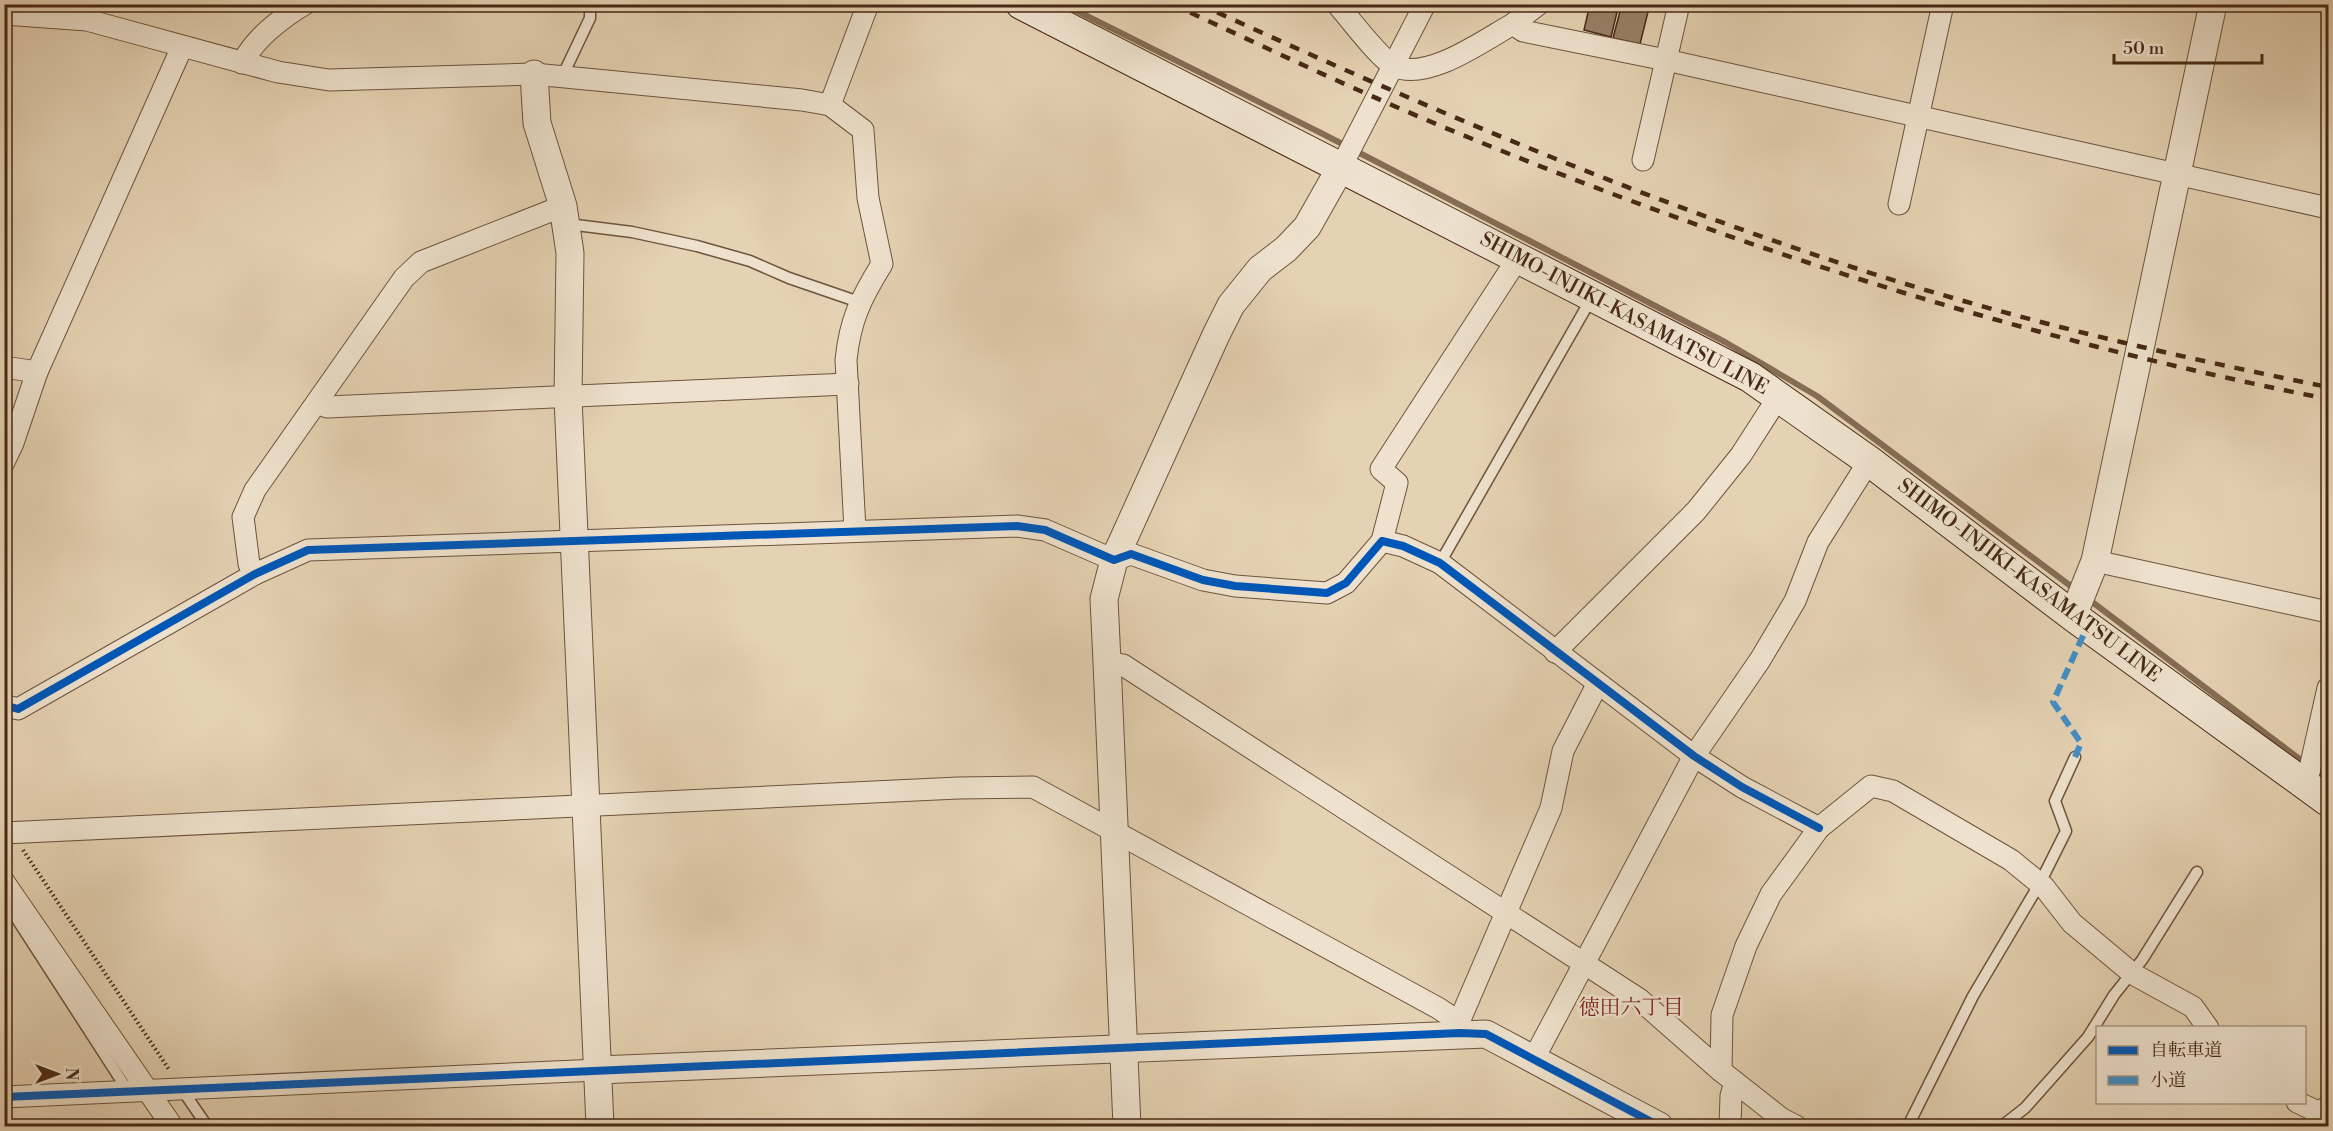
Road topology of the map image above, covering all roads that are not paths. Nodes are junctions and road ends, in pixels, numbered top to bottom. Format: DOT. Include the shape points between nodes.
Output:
graph roads {
  1 [pos="305,4"];
  2 [pos="590,4"];
  3 [pos="868,4"];
  4 [pos="1021,4"];
  5 [pos="1337,4"];
  6 [pos="1425,4"];
  7 [pos="1539,4"];
  8 [pos="1679,4"];
  9 [pos="1944,4"];
  10 [pos="2213,4"];
  11 [pos="90,12"];
  12 [pos="4,14"];
  13 [pos="1513,24"];
  14 [pos="182,47"];
  15 [pos="1666,60"];
  16 [pos="242,63"];
  17 [pos="1394,66"];
  18 [pos="534,74"];
  19 [pos="562,76"];
  20 [pos="830,105"];
  21 [pos="1917,117"];
  22 [pos="1643,160"];
  23 [pos="1343,163"];
  24 [pos="2175,174"];
  25 [pos="1899,204"];
  26 [pos="2328,208"];
  27 [pos="565,215"];
  28 [pos="1518,258"];
  29 [pos="1593,296"];
  30 [pos="859,302"];
  31 [pos="4,367"];
  32 [pos="37,372"];
  33 [pos="848,384"];
  34 [pos="1779,396"];
  35 [pos="568,398"];
  36 [pos="317,403"];
  37 [pos="1869,461"];
  38 [pos="4,462"];
  39 [pos="855,530"];
  40 [pos="1382,541"];
  41 [pos="574,542"];
  42 [pos="1114,560"];
  43 [pos="1440,563"];
  44 [pos="2092,567"];
  45 [pos="255,574"];
  46 [pos="2328,612"];
  47 [pos="2074,613"];
  48 [pos="1555,652"];
  49 [pos="1107,662"];
  50 [pos="1597,685"];
  51 [pos="2328,688"];
  52 [pos="4,705"];
  53 [pos="1694,756"];
  54 [pos="2075,757"];
  55 [pos="2314,788"];
  56 [pos="585,807"];
  57 [pos="1819,828"];
  58 [pos="1113,832"];
  59 [pos="8,833"];
  60 [pos="2197,872"];
  61 [pos="4,882"];
  62 [pos="2040,883"];
  63 [pos="4,900"];
  64 [pos="1508,912"];
  65 [pos="1585,963"];
  66 [pos="2133,974"];
  67 [pos="2207,1026"];
  68 [pos="1460,1028"];
  69 [pos="1124,1047"];
  70 [pos="1533,1060"];
  71 [pos="598,1070"];
  72 [pos="1728,1076"];
  73 [pos="181,1088"];
  74 [pos="138,1090"];
  75 [pos="4,1097"];
  76 [pos="2301,1104"];
  77 [pos="2321,1115"];
  78 [pos="172,1126"];
  79 [pos="207,1126"];
  80 [pos="600,1126"];
  81 [pos="1127,1126"];
  82 [pos="1659,1126"];
  83 [pos="1730,1126"];
  84 [pos="1796,1126"];
  85 [pos="1908,1126"];
  86 [pos="2002,1126"];
  1 -- 16 [label="street" via="280,20 249,50"];
  2 -- 19 [label="lane" via="590,18"];
  3 -- 20 [label="street"];
  4 -- 23 [label="main road, SHIMO-INJIKI-KASAMATSU LINE"];
  5 -- 17 [label="street"];
  6 -- 17 [label="street"];
  7 -- 13 [label="street"];
  8 -- 15 [label="street"];
  9 -- 21 [label="street"];
  10 -- 24 [label="street"];
  11 -- 12 [label="street"];
  11 -- 14 [label="street"];
  13 -- 15 [label="street" via="1523,31"];
  13 -- 17 [label="street" via="1440,64 1417,69"];
  14 -- 16 [label="street"];
  14 -- 32 [label="street"];
  15 -- 21 [label="street"];
  15 -- 22 [label="street"];
  16 -- 18 [label="street" via="329,80"];
  17 -- 23 [label="street"];
  18 -- 19 [label="street"];
  18 -- 27 [label="street" via="537,123"];
  19 -- 20 [label="street"];
  20 -- 30 [label="street" via="863,130 868,198 882,264"];
  21 -- 24 [label="street"];
  21 -- 25 [label="street"];
  23 -- 28 [label="main road, SHIMO-INJIKI-KASAMATSU LINE"];
  23 -- 42 [label="street" via="1307,227 1260,269 1231,305"];
  24 -- 26 [label="street"];
  24 -- 44 [label="street"];
  27 -- 30 [label="lane" via="750,261"];
  27 -- 35 [label="street" via="570,253"];
  27 -- 36 [label="street" via="421,262 404,278"];
  28 -- 29 [label="main road, SHIMO-INJIKI-KASAMATSU LINE"];
  28 -- 40 [label="street" via="1381,469 1396,483"];
  29 -- 34 [label="main road, SHIMO-INJIKI-KASAMATSU LINE" via="1750,377"];
  29 -- 43 [label="lane"];
  30 -- 33 [label="street" via="849,333"];
  31 -- 32 [label="street"];
  32 -- 38 [label="street"];
  33 -- 35 [label="street"];
  33 -- 39 [label="street"];
  34 -- 37 [label="main road, SHIMO-INJIKI-KASAMATSU LINE"];
  34 -- 48 [label="street" via="1741,455 1696,511"];
  35 -- 36 [label="street" via="327,408"];
  35 -- 41 [label="street"];
  36 -- 45 [label="street" via="255,490 243,517 249,564"];
  37 -- 47 [label="main road, SHIMO-INJIKI-KASAMATSU LINE"];
  37 -- 53 [label="street" via="1818,542 1795,601 1760,660"];
  39 -- 41 [label="street"];
  39 -- 42 [label="street" via="1017,526 1045,530"];
  40 -- 42 [label="street" via="1346,583 1327,593 1203,580 1131,554"];
  40 -- 43 [label="street"];
  41 -- 45 [label="street" via="308,550"];
  41 -- 56 [label="street"];
  42 -- 49 [label="street" via="1104,599"];
  43 -- 48 [label="street"];
  44 -- 46 [label="street"];
  44 -- 47 [label="street"];
  45 -- 52 [label="street" via="18,709"];
  47 -- 55 [label="main road, SHIMO-INJIKI-KASAMATSU LINE"];
  48 -- 50 [label="street"];
  49 -- 58 [label="street"];
  49 -- 64 [label="street" via="1123,665"];
  50 -- 53 [label="street"];
  50 -- 64 [label="street" via="1563,752 1551,808"];
  51 -- 55 [label="street" via="2315,749"];
  53 -- 57 [label="street"];
  53 -- 65 [label="street"];
  54 -- 62 [label="lane" via="2055,801 2066,831"];
  56 -- 58 [label="street" via="1033,787"];
  56 -- 59 [label="street"];
  56 -- 71 [label="street"];
  57 -- 62 [label="street" via="1871,786 1893,791 2011,860"];
  57 -- 72 [label="street" via="1771,894 1746,946 1722,1015"];
  58 -- 68 [label="street" via="1438,1008"];
  58 -- 69 [label="street"];
  60 -- 66 [label="lane"];
  61 -- 74 [label="street"];
  62 -- 66 [label="street" via="2072,923"];
  62 -- 85 [label="lane" via="1972,996"];
  63 -- 74 [label="lane"];
  64 -- 65 [label="street"];
  64 -- 68 [label="street"];
  65 -- 70 [label="street"];
  65 -- 72 [label="street" via="1639,999"];
  66 -- 67 [label="street" via="2193,1007"];
  66 -- 86 [label="lane" via="2114,995 2088,1037 2025,1108"];
  68 -- 69 [label="street"];
  68 -- 70 [label="street" via="1486,1034"];
  69 -- 71 [label="street"];
  69 -- 81 [label="street"];
  70 -- 82 [label="street"];
  71 -- 73 [label="street"];
  71 -- 80 [label="street"];
  72 -- 83 [label="street"];
  72 -- 84 [label="street"];
  73 -- 74 [label="street"];
  73 -- 79 [label="lane"];
  74 -- 75 [label="street"];
  74 -- 78 [label="street"];
  76 -- 77 [label="street"];
}
